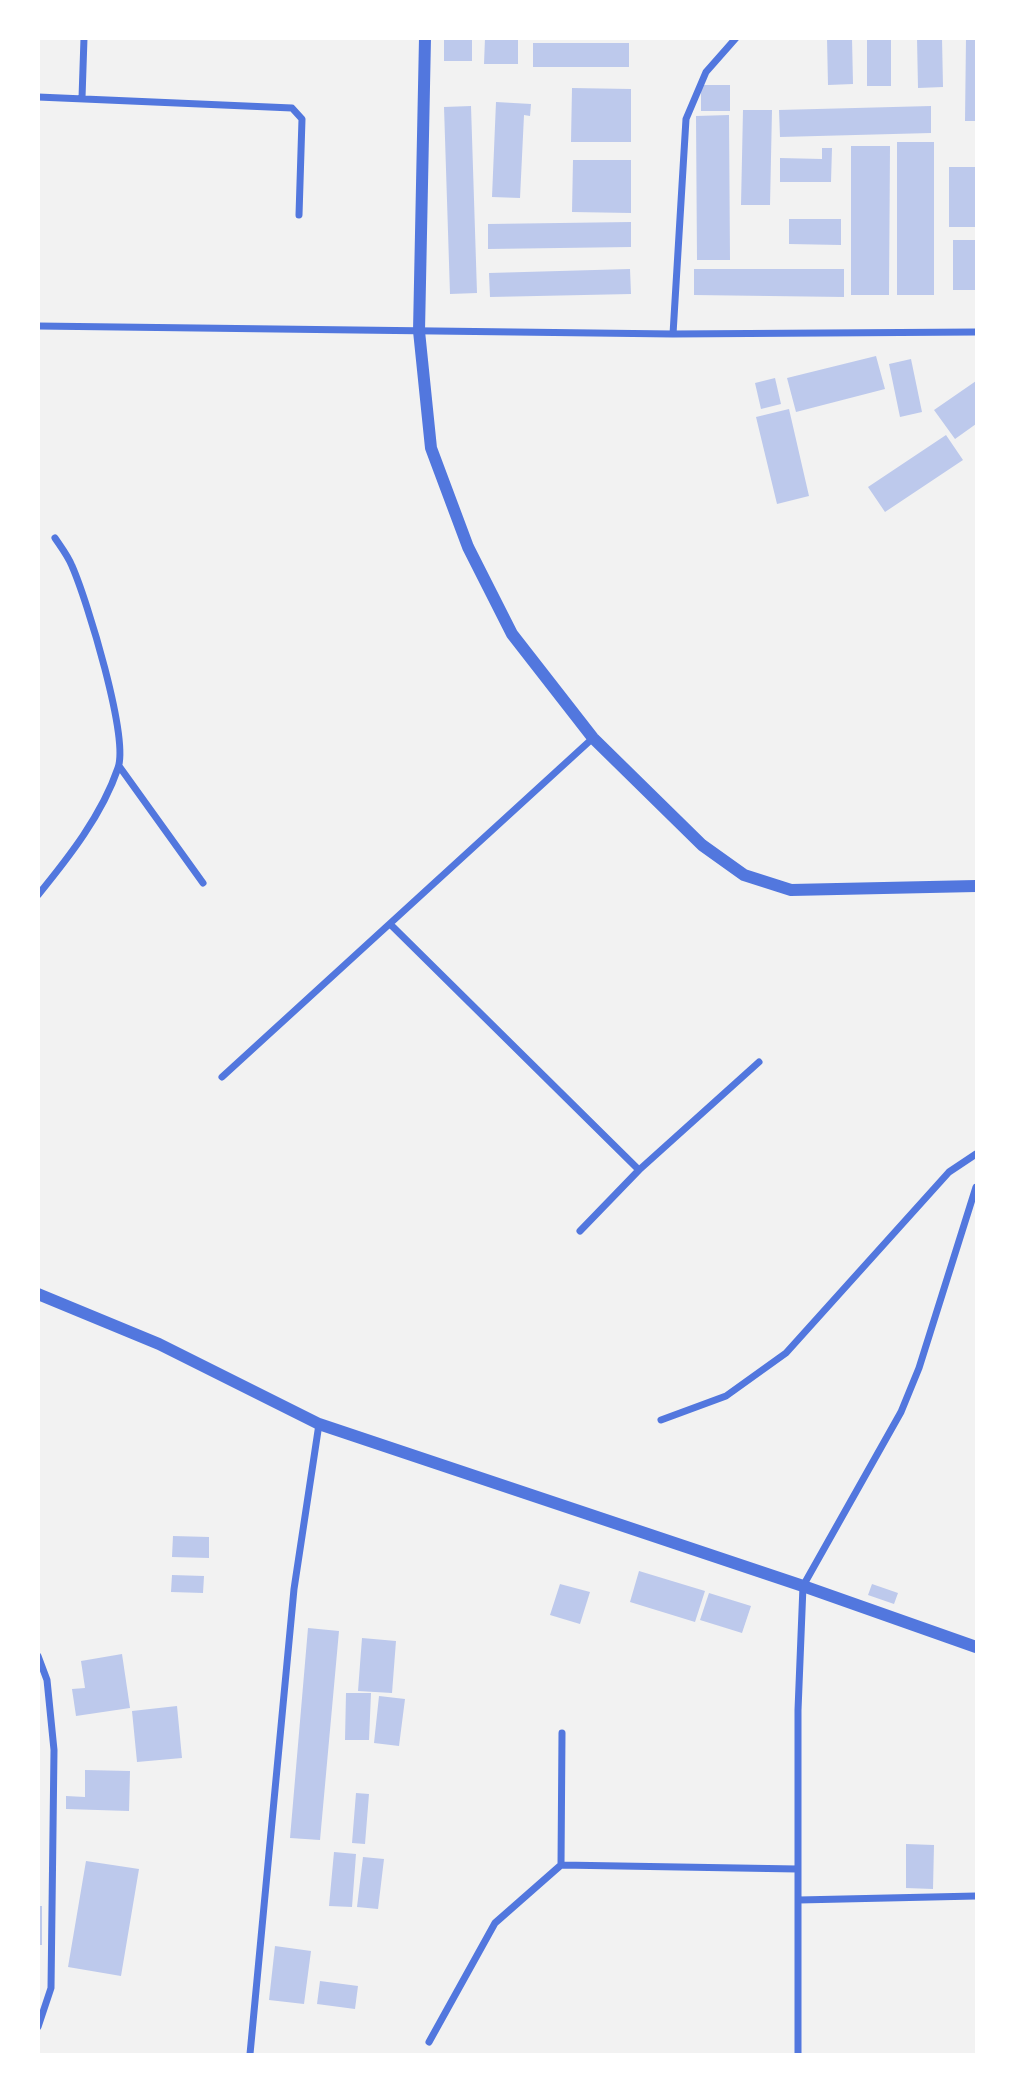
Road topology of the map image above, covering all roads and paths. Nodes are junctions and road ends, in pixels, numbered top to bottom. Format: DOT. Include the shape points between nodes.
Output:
graph roads {
  1 [pos="83,38"];
  2 [pos="425,38"];
  3 [pos="736,38"];
  4 [pos="38,97"];
  5 [pos="82,98"];
  6 [pos="299,215"];
  7 [pos="38,327"];
  8 [pos="419,331"];
  9 [pos="976,332"];
  10 [pos="673,334"];
  11 [pos="55,538"];
  12 [pos="593,738"];
  13 [pos="119,766"];
  14 [pos="203,883"];
  15 [pos="976,886"];
  16 [pos="38,895"];
  17 [pos="390,923"];
  18 [pos="760,1062"];
  19 [pos="222,1077"];
  20 [pos="976,1154"];
  21 [pos="639,1170"];
  22 [pos="976,1187"];
  23 [pos="580,1231"];
  24 [pos="38,1294"];
  25 [pos="661,1420"];
  26 [pos="318,1424"];
  27 [pos="803,1586"];
  28 [pos="976,1647"];
  29 [pos="38,1656"];
  30 [pos="562,1733"];
  31 [pos="561,1865"];
  32 [pos="797,1869"];
  33 [pos="976,1896"];
  34 [pos="799,1900"];
  35 [pos="38,2027"];
  36 [pos="429,2042"];
  37 [pos="250,2054"];
  38 [pos="798,2054"];
  1 -- 5 [label="street"];
  2 -- 8 [label="street"];
  3 -- 10 [label="street" via="706,72 686,118"];
  4 -- 5 [label="street"];
  5 -- 6 [label="street" via="292,108 302,119"];
  7 -- 8 [label="street"];
  8 -- 10 [label="street"];
  8 -- 12 [label="street" via="431,448 468,547 512,634"];
  9 -- 10 [label="street"];
  11 -- 13 [label="street" via="72,565 114,699"];
  12 -- 15 [label="street" via="702,845 744,876 791,890"];
  12 -- 17 [label="street"];
  13 -- 14 [label="street"];
  13 -- 16 [label="street" via="100,808"];
  17 -- 19 [label="street"];
  17 -- 21 [label="street"];
  18 -- 21 [label="street"];
  20 -- 25 [label="street" via="949,1172 786,1353 726,1396"];
  21 -- 23 [label="street"];
  22 -- 27 [label="street" via="901,1412"];
  24 -- 26 [label="street" via="159,1344"];
  26 -- 27 [label="street"];
  26 -- 37 [label="street" via="294,1590"];
  27 -- 28 [label="street"];
  27 -- 32 [label="street"];
  29 -- 35 [label="street" via="47,1680 54,1750 51,1988"];
  30 -- 31 [label="street"];
  31 -- 32 [label="street"];
  31 -- 36 [label="street" via="495,1923"];
  32 -- 34 [label="street"];
  33 -- 34 [label="street"];
  34 -- 38 [label="street"];
}
